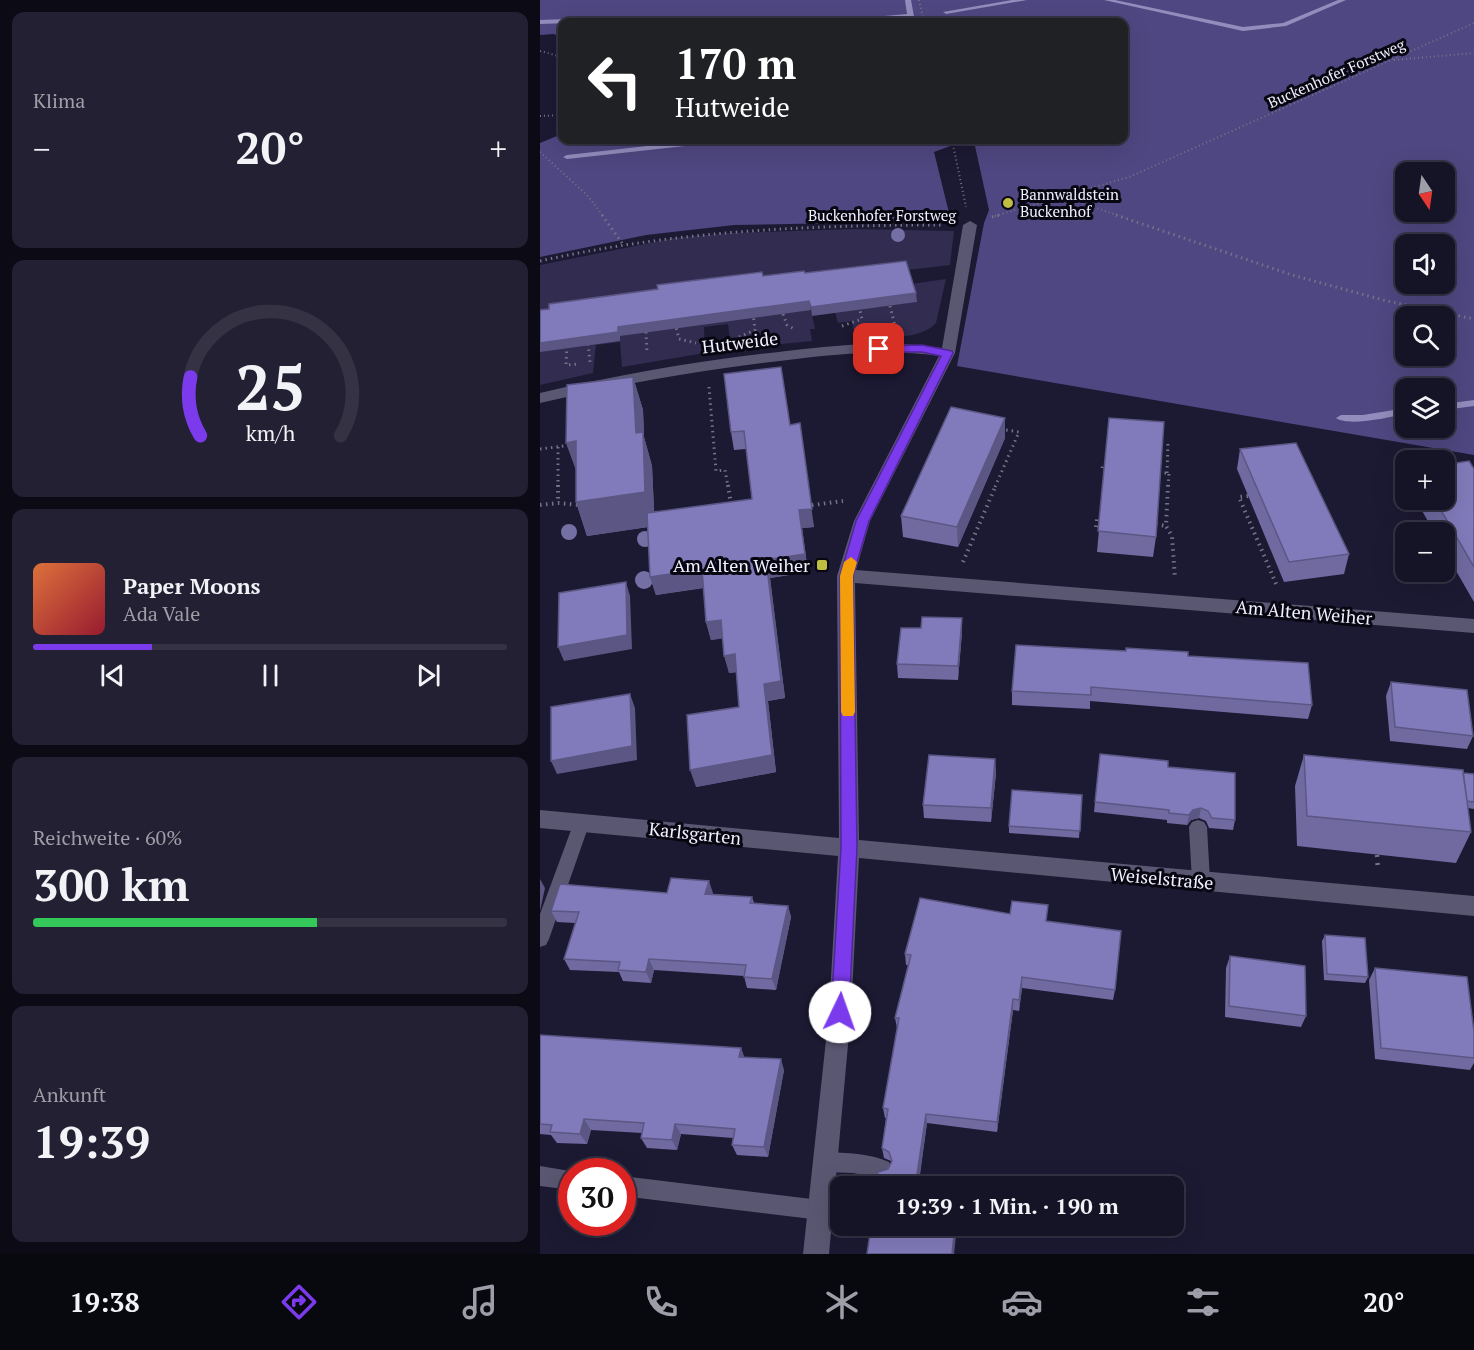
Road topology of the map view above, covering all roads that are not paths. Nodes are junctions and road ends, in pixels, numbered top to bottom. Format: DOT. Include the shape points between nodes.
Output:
graph roads {
  1 [pos="970,225"];
  2 [pos="948,353"];
  3 [pos="540,398"];
  4 [pos="846,576"];
  5 [pos="1474,626"];
  6 [pos="540,819"];
  7 [pos="582,822"];
  8 [pos="1198,826"];
  9 [pos="849,848"];
  10 [pos="1202,881"];
  11 [pos="1474,906"];
  12 [pos="540,939"];
  13 [pos="825,1162"];
  14 [pos="882,1169"];
  15 [pos="540,1176"];
  16 [pos="558,1178"];
  17 [pos="636,1188"];
  18 [pos="820,1210"];
  19 [pos="816,1254"];
  1 -- 2 [label="street"];
  2 -- 3 [label="street, Hutweide" via="922,349 804,353 651,374"];
  2 -- 4 [label="street" via="862,521"];
  4 -- 5 [label="street, Am Alten Weiher"];
  4 -- 9 [label="street"];
  6 -- 7 [label="street, Karlsgarten"];
  7 -- 9 [label="street, Karlsgarten"];
  7 -- 12 [label="lane"];
  8 -- 10 [label="lane"];
  9 -- 10 [label="street, Weiselstraße"];
  9 -- 13 [label="street" via="840,1012"];
  10 -- 11 [label="street, Weiselstraße"];
  13 -- 14 [label="lane"];
  13 -- 18 [label="street"];
  15 -- 16 [label="lane"];
  17 -- 18 [label="lane"];
  18 -- 19 [label="street"];
}
